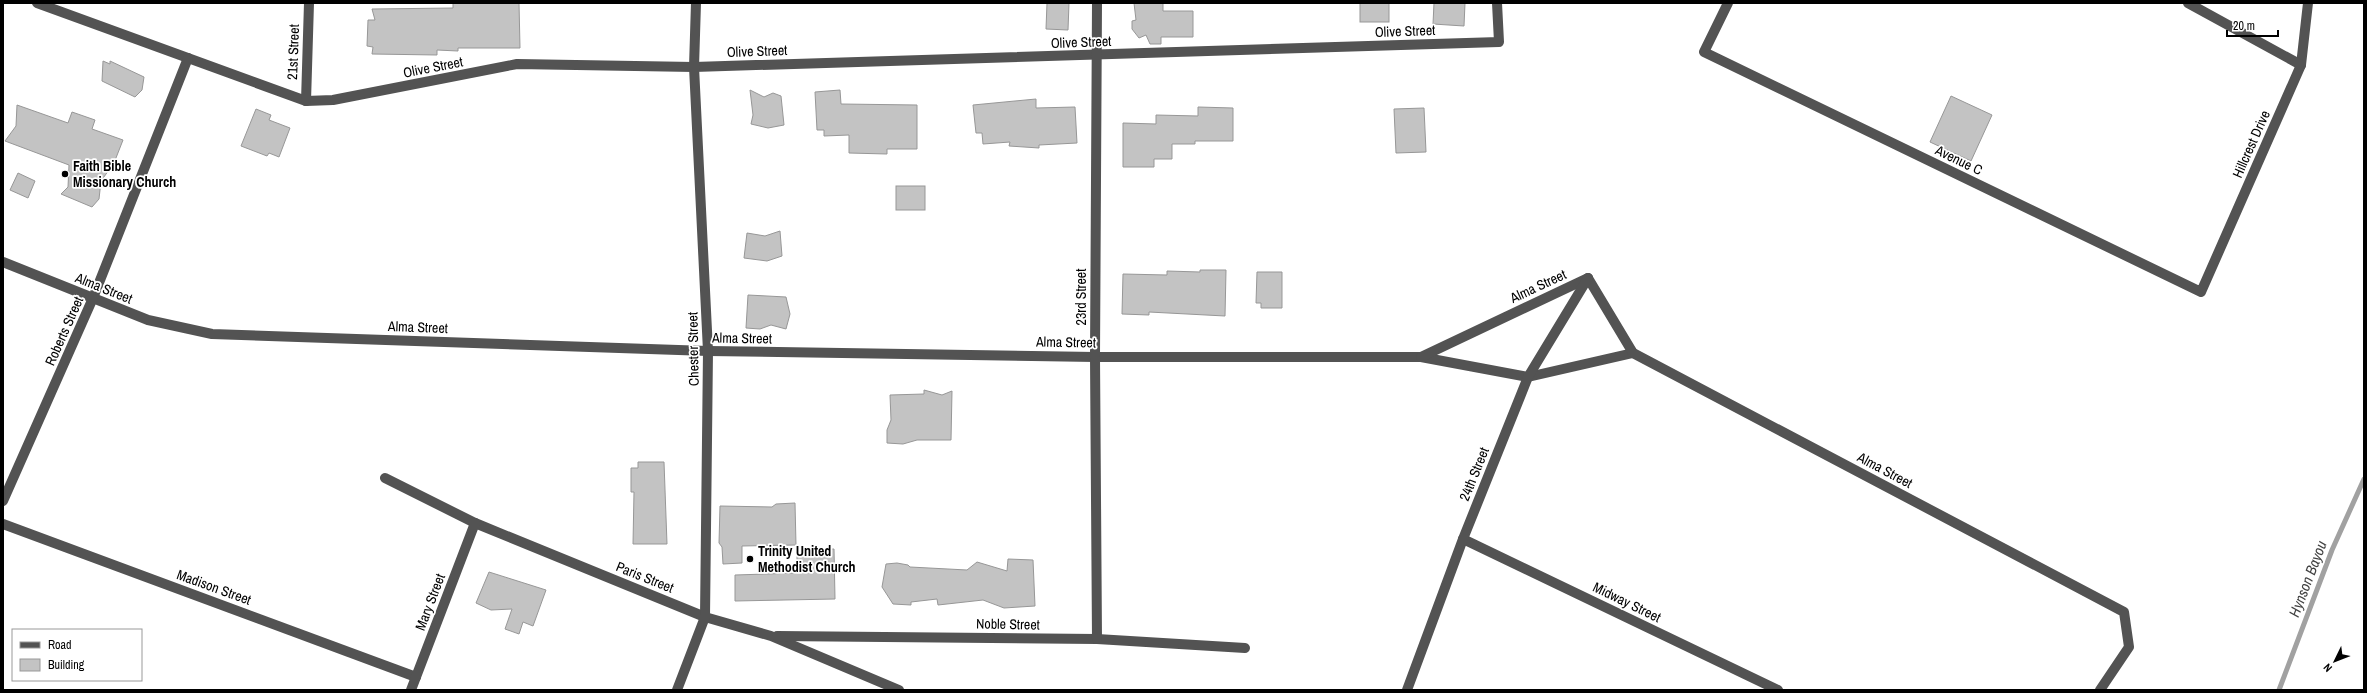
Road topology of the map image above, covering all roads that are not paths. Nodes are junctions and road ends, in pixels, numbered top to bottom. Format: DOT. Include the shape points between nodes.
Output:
graph roads {
  1 [pos="36,3"];
  2 [pos="309,3"];
  3 [pos="696,3"];
  4 [pos="1097,3"];
  5 [pos="1497,3"];
  6 [pos="1728,3"];
  7 [pos="2188,3"];
  8 [pos="2308,3"];
  9 [pos="1097,55"];
  10 [pos="188,58"];
  11 [pos="2301,65"];
  12 [pos="694,67"];
  13 [pos="306,102"];
  14 [pos="3,262"];
  15 [pos="1588,278"];
  16 [pos="2201,292"];
  17 [pos="94,298"];
  18 [pos="708,351"];
  19 [pos="1633,353"];
  20 [pos="1095,357"];
  21 [pos="1421,357"];
  22 [pos="1528,377"];
  23 [pos="384,478"];
  24 [pos="3,501"];
  25 [pos="475,523"];
  26 [pos="3,524"];
  27 [pos="1463,539"];
  28 [pos="705,617"];
  29 [pos="771,636"];
  30 [pos="1097,639"];
  31 [pos="1245,648"];
  32 [pos="416,677"];
  33 [pos="411,690"];
  34 [pos="676,690"];
  35 [pos="899,690"];
  36 [pos="1406,690"];
  37 [pos="1778,690"];
  38 [pos="2100,690"];
  1 -- 10 [label="street, Olive Street"];
  2 -- 13 [label="street, 21st Street"];
  3 -- 12 [label="street, Chester Street"];
  4 -- 9 [label="street, 23rd Street"];
  5 -- 9 [label="street, Olive Street" via="1499,42"];
  6 -- 16 [label="street, Avenue C" via="1704,52"];
  7 -- 11 [label="street"];
  8 -- 11 [label="street, Hillcrest Drive"];
  9 -- 12 [label="street, Olive Street"];
  9 -- 20 [label="street, 23rd Street"];
  10 -- 13 [label="street, Olive Street"];
  10 -- 17 [label="street, Roberts Street"];
  11 -- 16 [label="street, Hillcrest Drive"];
  12 -- 13 [label="street, Olive Street" via="517,64 333,100"];
  12 -- 18 [label="street, Chester Street"];
  14 -- 17 [label="street, Alma Street"];
  15 -- 19 [label="street, Alma Street"];
  15 -- 21 [label="street, Alma Street"];
  15 -- 22 [label="street, 24th Street"];
  17 -- 18 [label="street, Alma Street" via="148,320 212,334"];
  17 -- 24 [label="street, Roberts Street"];
  18 -- 20 [label="street, Alma Street"];
  18 -- 28 [label="street, Chester Street"];
  19 -- 22 [label="street, Alma Street"];
  19 -- 38 [label="street, Alma Street" via="2124,612 2129,647"];
  20 -- 21 [label="street, Alma Street"];
  20 -- 30 [label="street, 23rd Street"];
  21 -- 22 [label="street, Alma Street"];
  22 -- 27 [label="street, 24th Street"];
  23 -- 25 [label="street, Paris Street"];
  25 -- 28 [label="street, Paris Street"];
  25 -- 32 [label="street, Mary Street"];
  26 -- 32 [label="street, Madison Street"];
  27 -- 36 [label="street, 24th Street"];
  27 -- 37 [label="street, Midway Street"];
  28 -- 29 [label="street, Paris Street"];
  28 -- 34 [label="street, Chester Street"];
  29 -- 30 [label="street, Noble Street"];
  29 -- 35 [label="street, Paris Street"];
  30 -- 31 [label="street, Noble Street"];
  32 -- 33 [label="street, Mary Street"];
}
